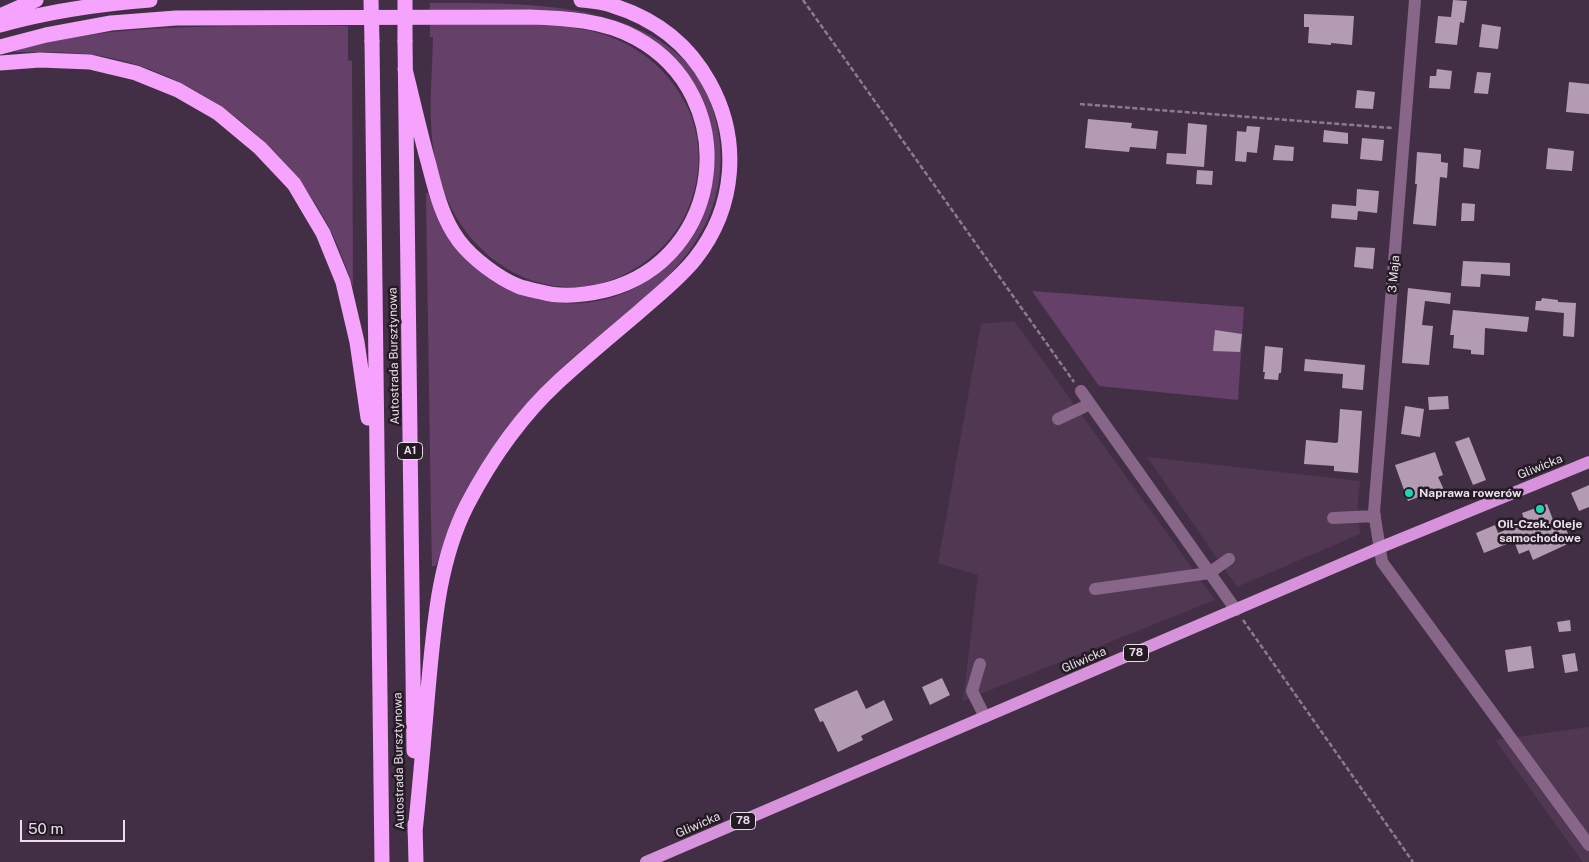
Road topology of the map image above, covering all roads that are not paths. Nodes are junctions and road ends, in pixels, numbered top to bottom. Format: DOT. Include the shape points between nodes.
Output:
graph roads {
  1 [pos="36,0"];
  2 [pos="150,0"];
  3 [pos="372,0"];
  4 [pos="405,0"];
  5 [pos="581,0"];
  6 [pos="1415,0"];
  7 [pos="0,16"];
  8 [pos="0,25"];
  9 [pos="0,47"];
  10 [pos="0,63"];
  11 [pos="405,69"];
  12 [pos="1081,391"];
  13 [pos="1090,404"];
  14 [pos="1058,419"];
  15 [pos="1589,462"];
  16 [pos="376,478"];
  17 [pos="1375,516"];
  18 [pos="1333,518"];
  19 [pos="1379,548"];
  20 [pos="1229,559"];
  21 [pos="1209,573"];
  22 [pos="1095,589"];
  23 [pos="1236,610"];
  24 [pos="980,664"];
  25 [pos="985,717"];
  26 [pos="415,832"];
  27 [pos="1589,845"];
  28 [pos="382,862"];
  29 [pos="416,862"];
  30 [pos="646,862"];
  1 -- 7 [label="highway"];
  2 -- 8 [label="highway" via="41,14"];
  3 -- 16 [label="highway, Autostrada Bursztynowa, bridge"];
  4 -- 11 [label="highway, Autostrada Bursztynowa / A1, bridge"];
  5 -- 26 [label="highway" via="609,4 644,18 674,38 699,64 718,97 728,128 730,164 726,197 714,229 695,259 670,286 556,383 520,420 490,463 466,508 451,546 434,623"];
  6 -- 17 [label="street, 3 Maja"];
  9 -- 11 [label="highway" via="111,23 176,18 544,17 604,26 636,38 661,56 682,78 696,102 705,131 708,163 704,191 694,220 679,244 655,268 623,286 589,294 554,296 518,286 485,266 459,241 440,206"];
  10 -- 16 [label="highway" via="40,60 90,62 136,74 178,90 218,113 260,148 294,184 323,233 343,282 357,342"];
  11 -- 26 [label="highway, Autostrada Bursztynowa / A1"];
  12 -- 13 [label="street"];
  13 -- 14 [label="street"];
  13 -- 21 [label="street"];
  15 -- 19 [label="main road, Gliwicka / 78"];
  16 -- 28 [label="highway, Autostrada Bursztynowa"];
  17 -- 18 [label="street"];
  17 -- 19 [label="street, 3 Maja"];
  19 -- 23 [label="main road, Gliwicka / 78"];
  19 -- 27 [label="street, 3 Maja" via="1382,562"];
  20 -- 21 [label="street"];
  21 -- 22 [label="street"];
  21 -- 23 [label="street"];
  23 -- 25 [label="main road, Gliwicka / 78"];
  24 -- 25 [label="street" via="972,691"];
  25 -- 30 [label="main road, Gliwicka / 78"];
  26 -- 29 [label="highway, Autostrada Bursztynowa / A1"];
}
